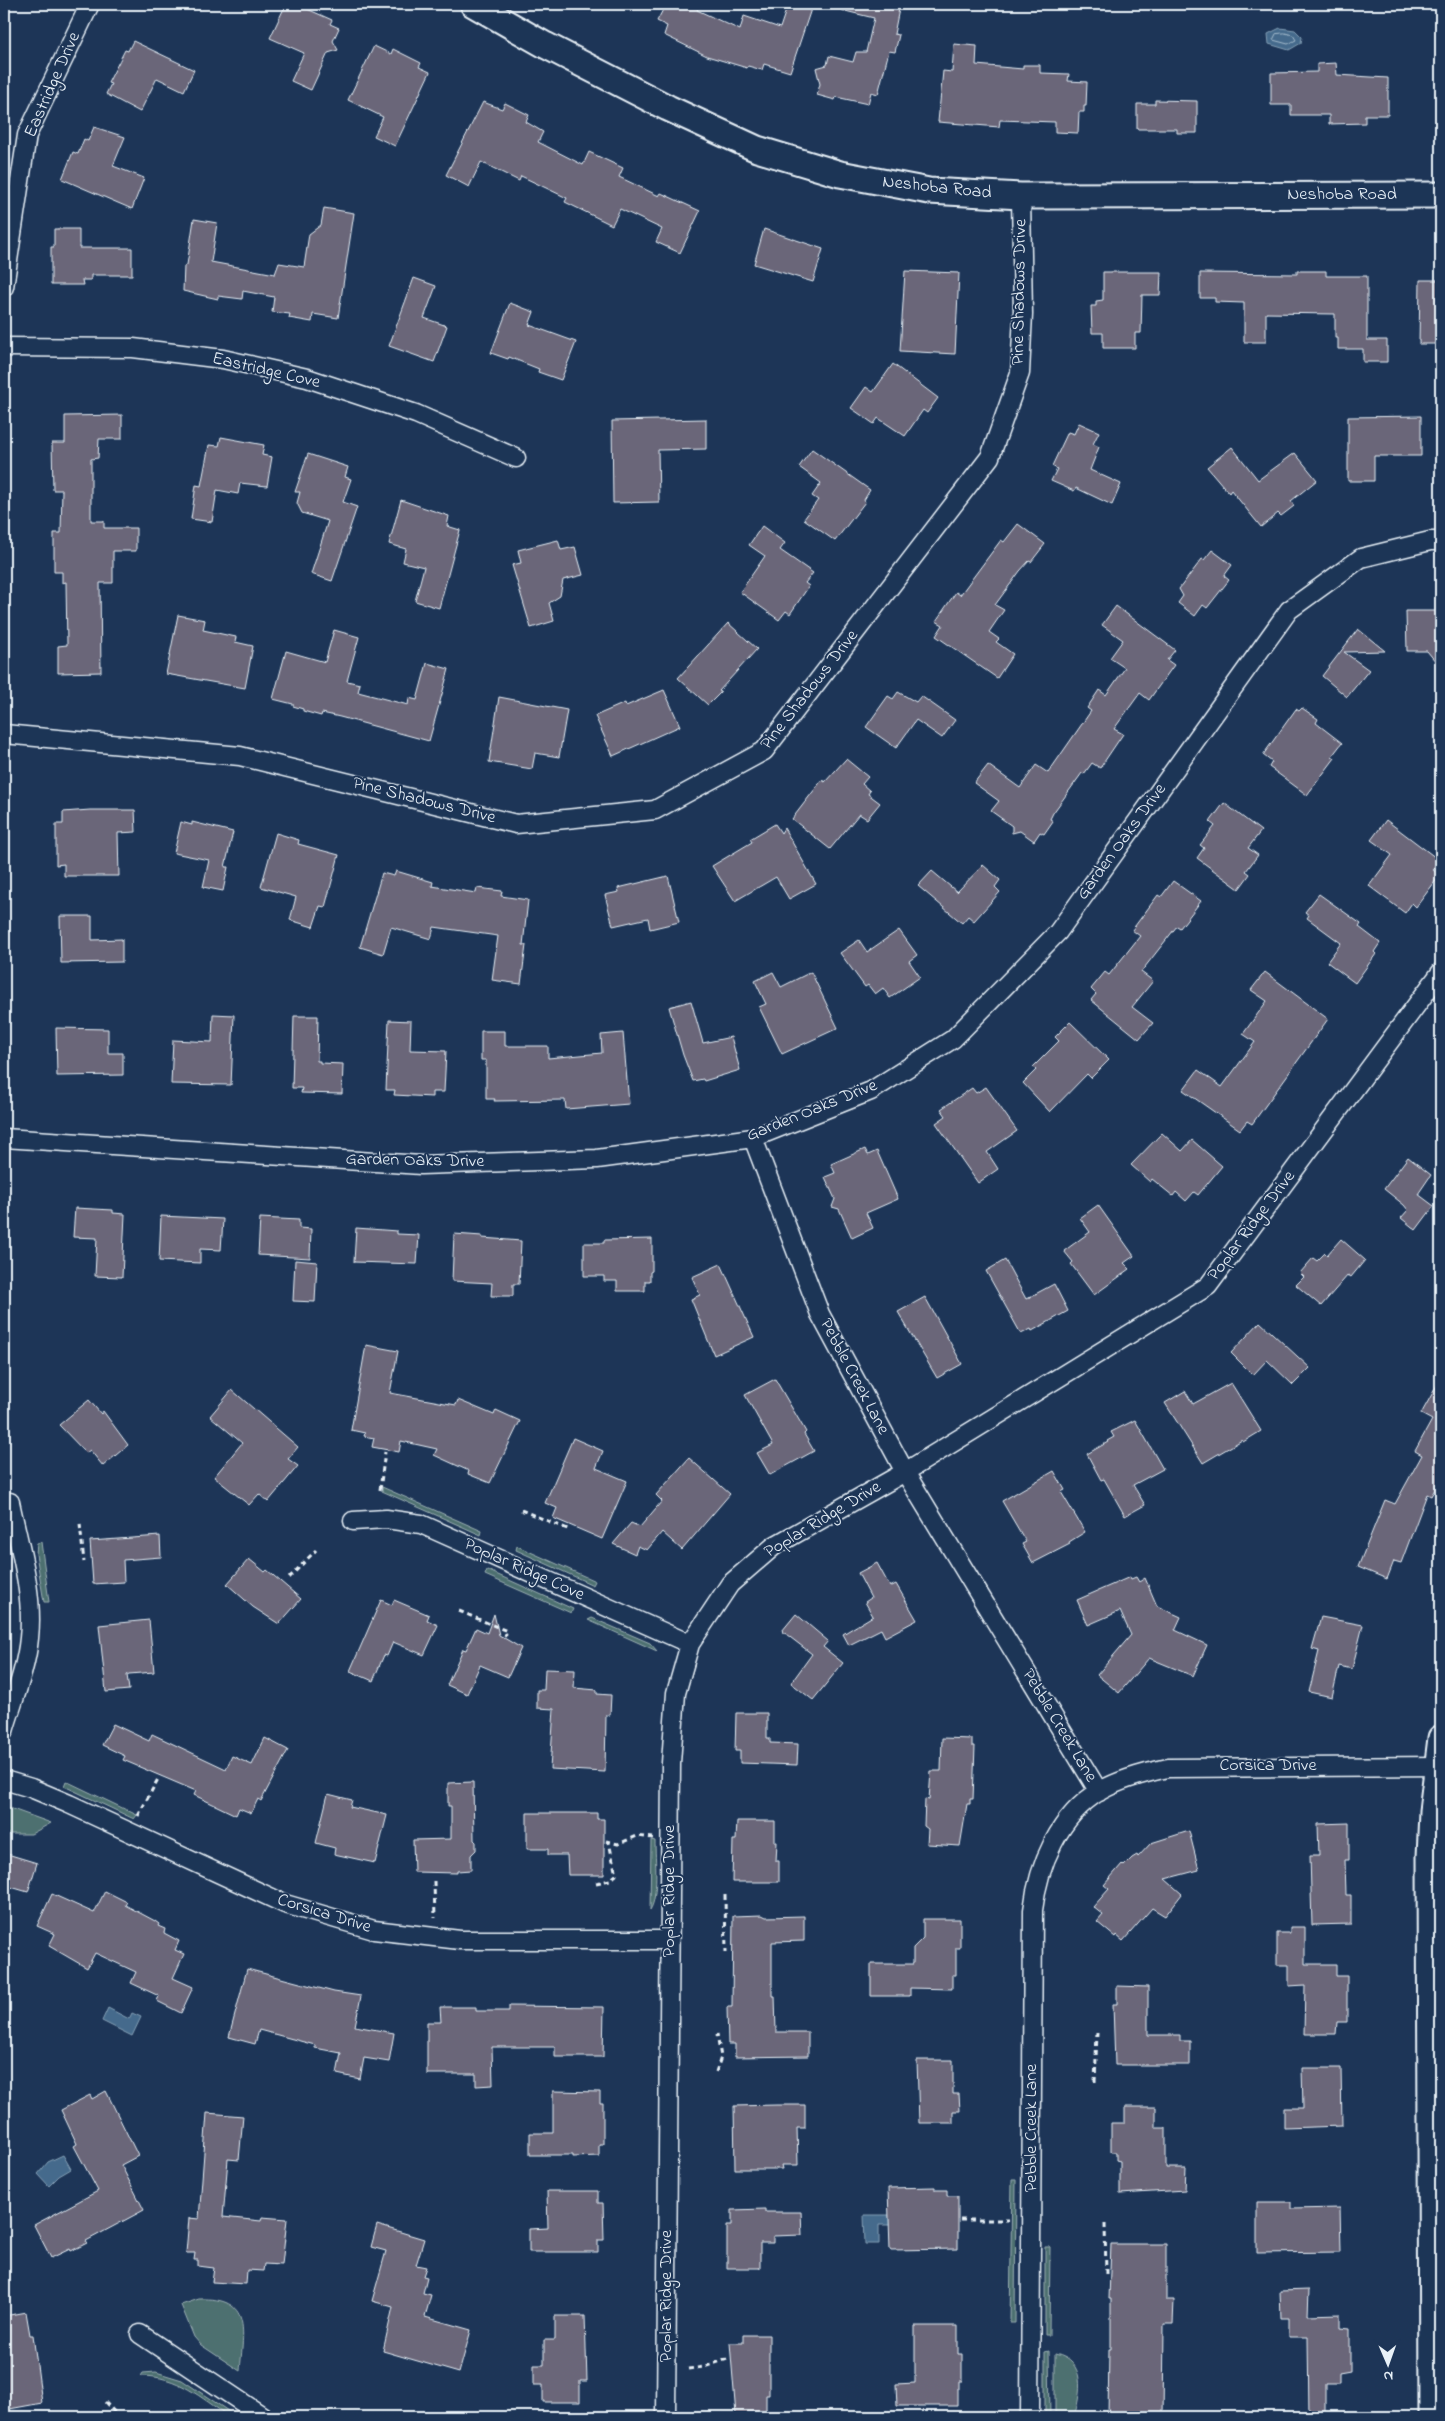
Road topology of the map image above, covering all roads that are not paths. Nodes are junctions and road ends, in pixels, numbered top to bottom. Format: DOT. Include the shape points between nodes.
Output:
graph roads {
  1 [pos="90,4"];
  2 [pos="473,4"];
  3 [pos="1021,196"];
  4 [pos="1441,196"];
  5 [pos="4,287"];
  6 [pos="4,347"];
  7 [pos="516,458"];
  8 [pos="1441,541"];
  9 [pos="4,734"];
  10 [pos="1441,972"];
  11 [pos="4,1138"];
  12 [pos="753,1138"];
  13 [pos="905,1472"];
  14 [pos="10,1502"];
  15 [pos="353,1521"];
  16 [pos="690,1644"];
  17 [pos="4,1731"];
  18 [pos="1441,1738"];
  19 [pos="1439,1766"];
  20 [pos="4,1780"];
  21 [pos="1099,1792"];
  22 [pos="669,1940"];
  23 [pos="1436,2139"];
  24 [pos="140,2334"];
  25 [pos="264,2417"];
  26 [pos="666,2417"];
  27 [pos="1030,2417"];
  28 [pos="1432,2417"];
  1 -- 5 [label="street, Eastridge Drive" via="27,135"];
  2 -- 3 [label="street, Neshoba Road" via="545,46 758,149 840,174 919,189"];
  3 -- 4 [label="street, Neshoba Road"];
  3 -- 9 [label="street, Pine Shadows Drive" via="1023,314 1020,373 990,457 764,751 655,810 516,824 240,756"];
  6 -- 7 [label="street, Eastridge Cove" via="133,348 242,363 307,378 416,414"];
  8 -- 12 [label="street, Garden Oaks Drive" via="1361,558 1289,610 1058,932 952,1039 870,1091"];
  10 -- 13 [label="street, Poplar Ridge Drive" via="1208,1286"];
  11 -- 12 [label="street, Garden Oaks Drive" via="421,1165 598,1159"];
  12 -- 13 [label="street, Pebble Creek Lane" via="820,1314"];
  13 -- 16 [label="street, Poplar Ridge Drive" via="774,1546 752,1563 730,1584"];
  13 -- 21 [label="street, Pebble Creek Lane"];
  14 -- 17 [label="street" via="27,1587 29,1630 20,1683"];
  15 -- 16 [label="street, Poplar Ridge Cove" via="386,1519 421,1524"];
  16 -- 22 [label="street, Poplar Ridge Drive" via="676,1693 672,1730"];
  18 -- 19 [label="street"];
  19 -- 21 [label="street, Corsica Drive" via="1168,1768 1138,1774"];
  19 -- 23 [label="street" via="1430,1857"];
  20 -- 22 [label="street, Corsica Drive" via="70,1804 285,1904 374,1930 460,1940"];
  21 -- 27 [label="street, Pebble Creek Lane" via="1073,1814 1056,1837 1036,1885 1033,1910"];
  22 -- 26 [label="street, Poplar Ridge Drive"];
  23 -- 28 [label="street"];
  24 -- 25 [label="street"];
}
